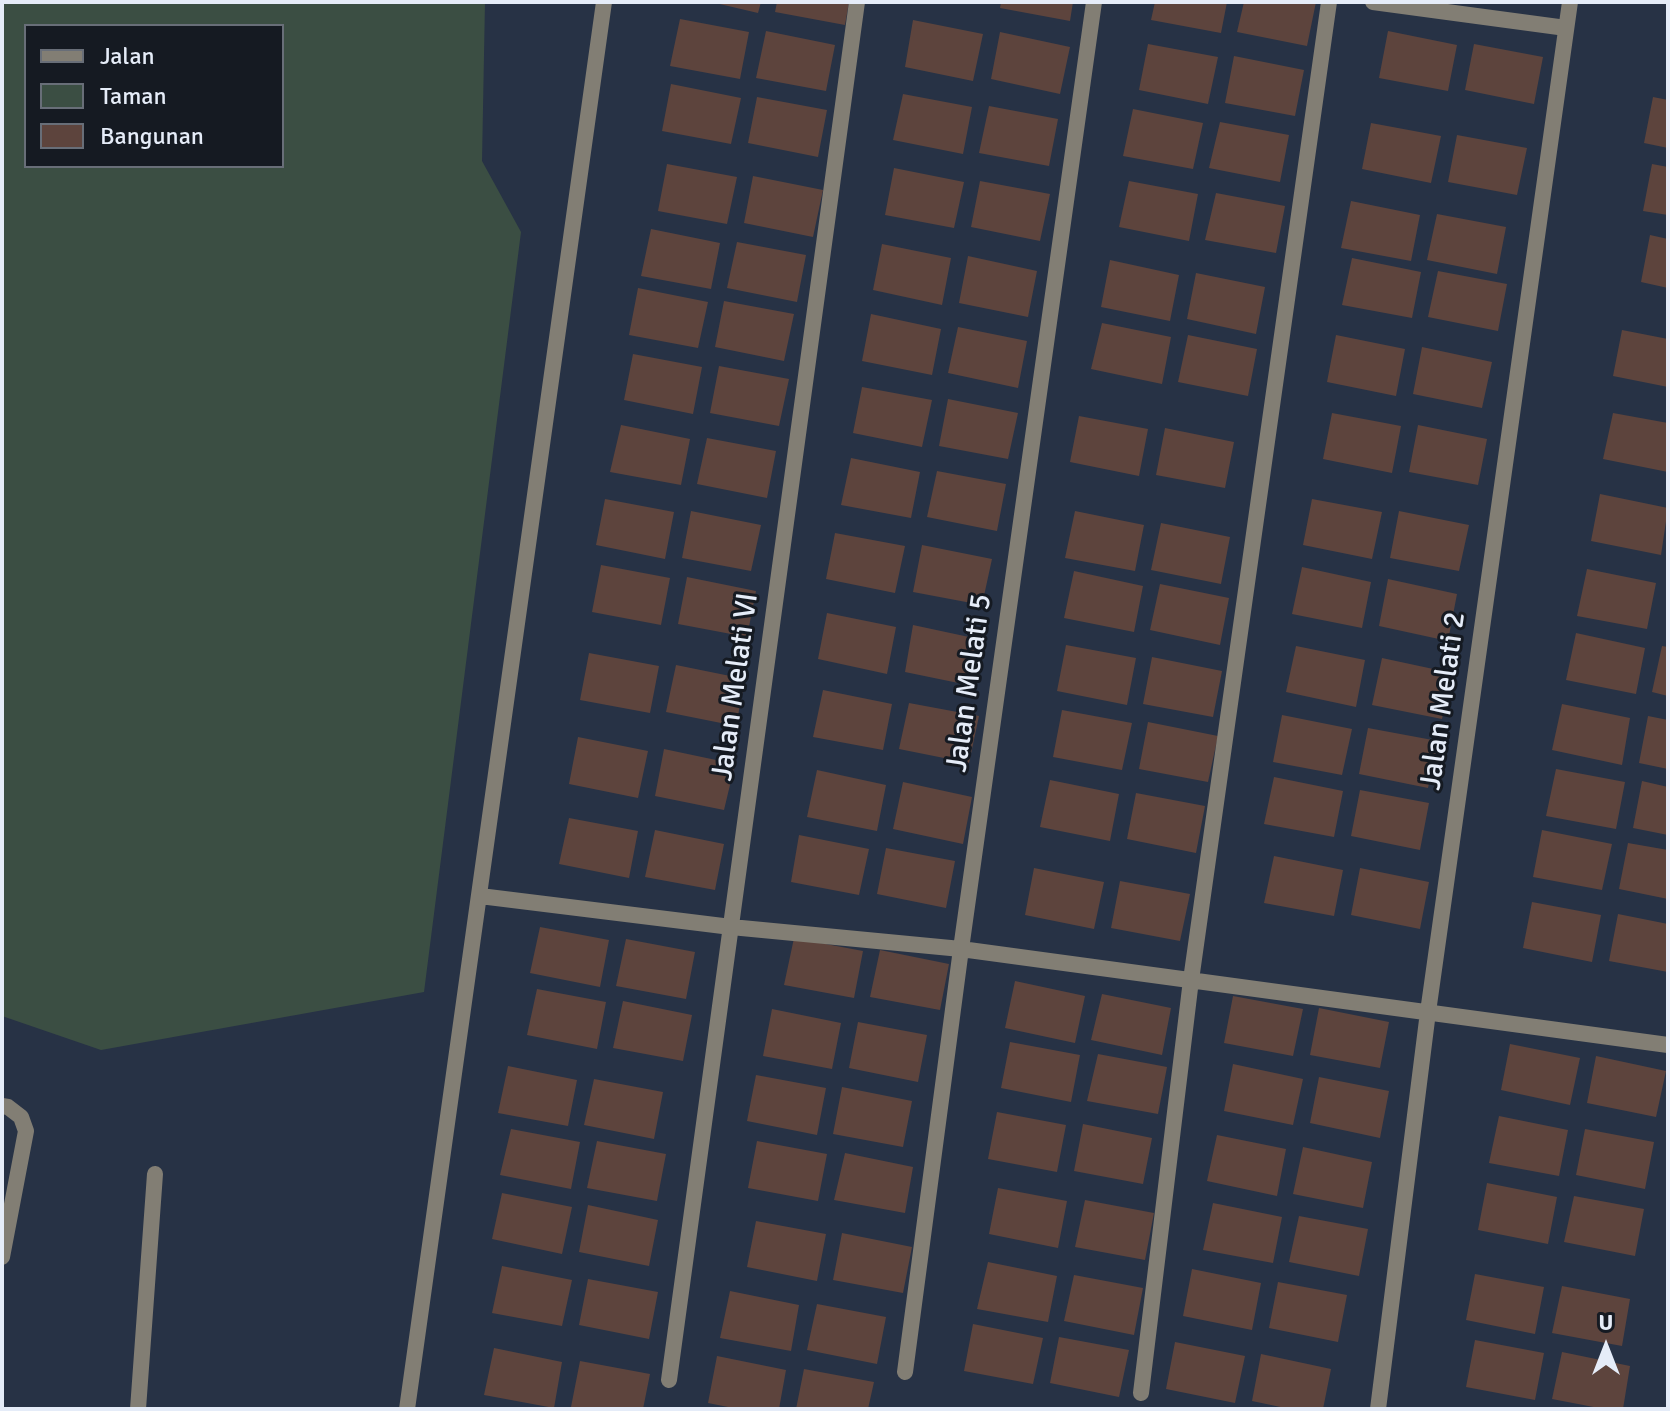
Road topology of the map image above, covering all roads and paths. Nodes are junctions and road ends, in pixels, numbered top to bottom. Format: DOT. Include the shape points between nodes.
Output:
graph roads {
  1 [pos="604,2"];
  2 [pos="857,2"];
  3 [pos="1094,2"];
  4 [pos="1329,2"];
  5 [pos="1373,2"];
  6 [pos="1570,2"];
  7 [pos="1566,28"];
  8 [pos="480,896"];
  9 [pos="731,927"];
  10 [pos="961,949"];
  11 [pos="1191,980"];
  12 [pos="1428,1012"];
  13 [pos="1668,1045"];
  14 [pos="2,1106"];
  15 [pos="155,1174"];
  16 [pos="2,1257"];
  17 [pos="905,1372"];
  18 [pos="669,1380"];
  19 [pos="1141,1393"];
  20 [pos="138,1409"];
  21 [pos="407,1409"];
  22 [pos="1378,1409"];
  1 -- 8 [label="street"];
  2 -- 9 [label="street, Jalan Melati VI"];
  3 -- 10 [label="street, Jalan Melati 5"];
  4 -- 11 [label="street"];
  5 -- 7 [label="street"];
  6 -- 7 [label="street, Jalan Melati 2"];
  7 -- 12 [label="street, Jalan Melati 2"];
  8 -- 9 [label="street"];
  8 -- 21 [label="street"];
  9 -- 10 [label="street"];
  9 -- 18 [label="street, Jalan Melati VI"];
  10 -- 11 [label="street"];
  10 -- 17 [label="street, Jalan Melati 5"];
  11 -- 12 [label="street"];
  11 -- 19 [label="street"];
  12 -- 13 [label="street"];
  12 -- 22 [label="street, Jalan Melati 2"];
  14 -- 16 [label="street" via="21,1117 26,1131"];
  15 -- 20 [label="street"];
}
